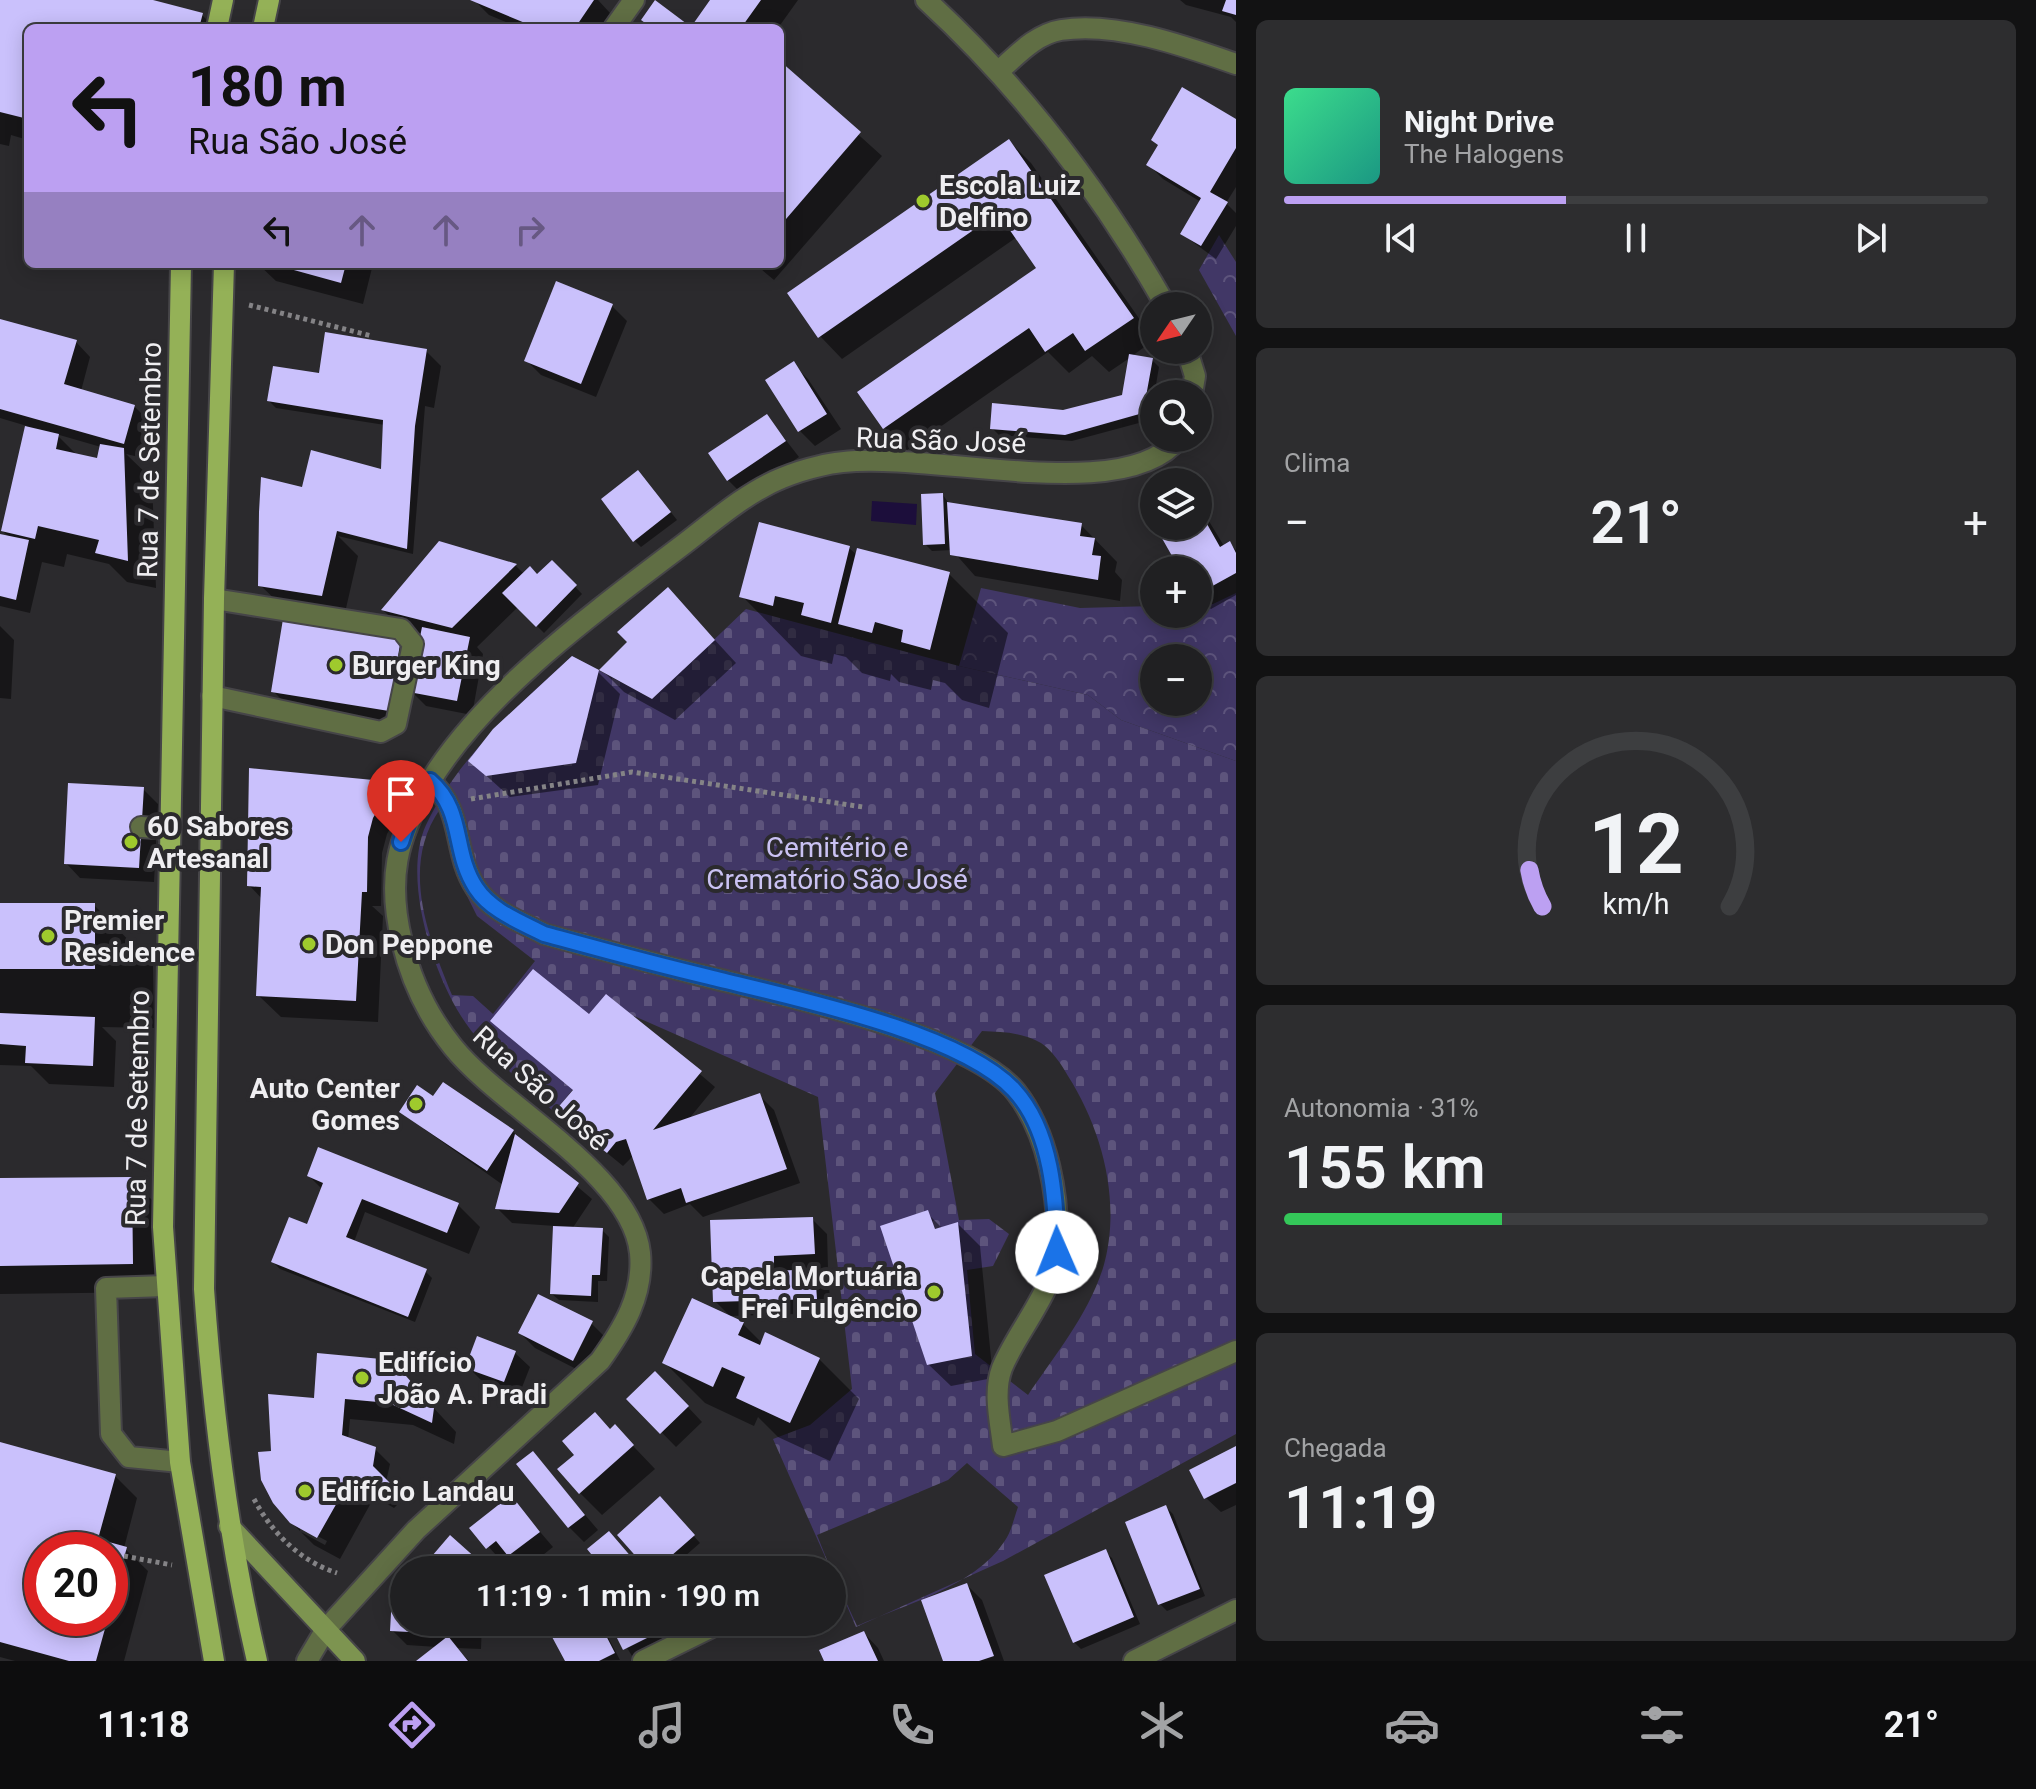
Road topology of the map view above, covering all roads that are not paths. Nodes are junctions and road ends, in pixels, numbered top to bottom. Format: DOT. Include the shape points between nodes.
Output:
graph roads {
  1 [pos="223,0"];
  2 [pos="269,0"];
  3 [pos="634,0"];
  4 [pos="926,0"];
  5 [pos="218,24"];
  6 [pos="264,24"];
  7 [pos="617,24"];
  8 [pos="1236,64"];
  9 [pos="999,71"];
  10 [pos="181,268"];
  11 [pos="224,268"];
  12 [pos="1158,292"];
  13 [pos="1163,452"];
  14 [pos="214,599"];
  15 [pos="212,696"];
  16 [pos="430,781"];
  17 [pos="141,827"];
  18 [pos="170,829"];
  19 [pos="166,1286"];
  20 [pos="1236,1351"];
  21 [pos="180,1462"];
  22 [pos="229,1526"];
  23 [pos="1236,1610"];
  24 [pos="326,1629"];
  25 [pos="694,1636"];
  26 [pos="214,1661"];
  27 [pos="257,1661"];
  28 [pos="307,1661"];
  29 [pos="355,1661"];
  30 [pos="643,1661"];
  31 [pos="1134,1661"];
  1 -- 5 [label="main road"];
  2 -- 6 [label="main road"];
  3 -- 7 [label="street"];
  4 -- 9 [label="street"];
  8 -- 9 [label="street" via="1178,43 1060,30 1026,47"];
  9 -- 12 [label="street" via="1049,128 1129,241"];
  10 -- 18 [label="main road, Rua 7 de Setembro"];
  11 -- 14 [label="main road"];
  13 -- 16 [label="street, Rua São José" via="1152,461 1113,469 1058,473 901,461 825,464 779,479 645,573 542,659 482,714"];
  14 -- 15 [label="main road"];
  14 -- 15 [label="street" via="401,629 413,644 396,724 390,730"];
  15 -- 22 [label="main road" via="203,1225 212,1401"];
  16 -- 20 [label="street" via="450,802 465,867 477,891 505,914 544,934 817,1004 941,1044 997,1074 1016,1093 1035,1125 1051,1173 1057,1252 1002,1369 997,1393 1003,1446 1057,1431"];
  16 -- 24 [label="street, Rua São José" via="409,818 393,866 396,920 407,963 428,1012 455,1050 616,1198 640,1254 638,1293 600,1361 416,1530"];
  17 -- 18 [label="street"];
  18 -- 19 [label="main road, Rua 7 de Setembro"];
  19 -- 21 [label="main road, Rua 7 de Setembro"];
  19 -- 21 [label="street" via="106,1288 111,1434 129,1457"];
  21 -- 26 [label="main road, Rua 7 de Setembro"];
  22 -- 24 [label="main road"];
  22 -- 27 [label="main road"];
  23 -- 31 [label="street"];
  24 -- 28 [label="street, Rua São José"];
  24 -- 29 [label="main road"];
  25 -- 30 [label="street"];
}
